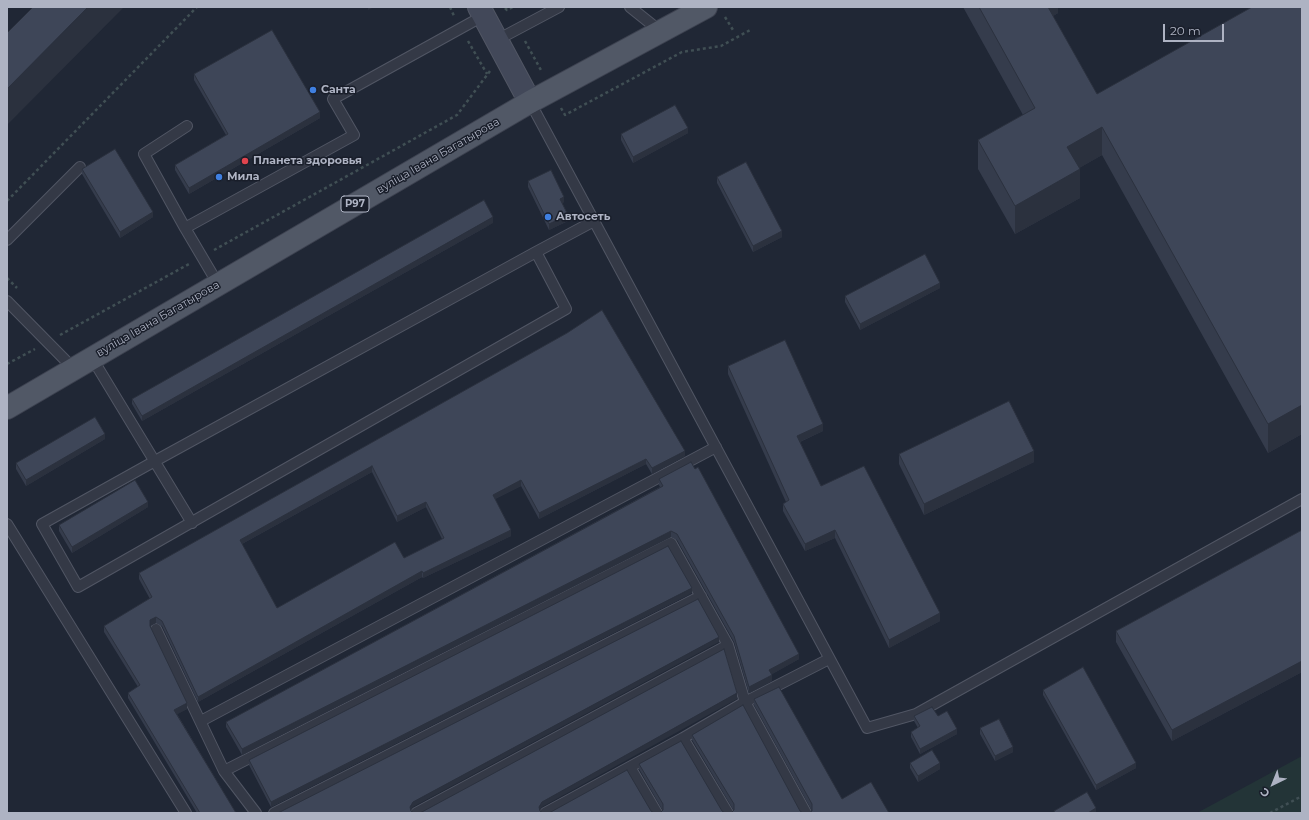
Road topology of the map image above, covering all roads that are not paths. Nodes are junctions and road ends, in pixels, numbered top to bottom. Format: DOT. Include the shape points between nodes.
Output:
graph roads {
  1 [pos="559,7"];
  2 [pos="630,7"];
  3 [pos="714,10"];
  4 [pos="481,11"];
  5 [pos="660,31"];
  6 [pos="497,40"];
  7 [pos="530,102"];
  8 [pos="187,126"];
  9 [pos="80,167"];
  10 [pos="594,221"];
  11 [pos="185,228"];
  12 [pos="7,240"];
  13 [pos="536,252"];
  14 [pos="218,284"];
  15 [pos="7,301"];
  16 [pos="83,363"];
  17 [pos="7,408"];
  18 [pos="716,448"];
  19 [pos="155,461"];
  20 [pos="1302,498"];
  21 [pos="192,522"];
  22 [pos="7,524"];
  23 [pos="701,596"];
  24 [pos="156,629"];
  25 [pos="728,645"];
  26 [pos="829,659"];
  27 [pos="745,702"];
  28 [pos="201,721"];
  29 [pos="683,738"];
  30 [pos="630,767"];
  31 [pos="224,771"];
  32 [pos="186,813"];
  33 [pos="256,813"];
  34 [pos="274,813"];
  35 [pos="416,813"];
  36 [pos="545,813"];
  37 [pos="657,813"];
  38 [pos="728,813"];
  39 [pos="806,813"];
  1 -- 6 [label="lane"];
  2 -- 5 [label="lane"];
  3 -- 5 [label="main road, вуліца Івана Багатырова / Р97"];
  4 -- 6 [label="main road"];
  4 -- 11 [label="lane" via="334,99 354,134"];
  5 -- 7 [label="main road, вуліца Івана Багатырова / Р97"];
  6 -- 7 [label="main road"];
  7 -- 10 [label="lane"];
  7 -- 14 [label="main road, вуліца Івана Багатырова / Р97"];
  8 -- 11 [label="lane" via="144,154"];
  9 -- 12 [label="lane"];
  10 -- 13 [label="lane"];
  10 -- 18 [label="lane"];
  11 -- 14 [label="lane"];
  13 -- 19 [label="lane"];
  13 -- 21 [label="lane" via="566,309"];
  14 -- 16 [label="main road, вуліца Івана Багатырова / Р97"];
  15 -- 16 [label="lane"];
  16 -- 17 [label="main road, вуліца Івана Багатырова / Р97"];
  16 -- 19 [label="lane"];
  18 -- 26 [label="lane"];
  18 -- 28 [label="lane"];
  19 -- 21 [label="lane"];
  19 -- 21 [label="lane" via="42,524 78,587"];
  20 -- 26 [label="lane" via="916,714 866,728"];
  22 -- 32 [label="lane"];
  23 -- 25 [label="lane"];
  23 -- 31 [label="lane" via="671,543"];
  23 -- 34 [label="lane"];
  24 -- 28 [label="lane"];
  25 -- 27 [label="lane"];
  25 -- 35 [label="lane"];
  26 -- 27 [label="lane"];
  27 -- 29 [label="lane"];
  27 -- 39 [label="lane"];
  28 -- 31 [label="lane"];
  29 -- 30 [label="lane"];
  29 -- 38 [label="lane"];
  30 -- 36 [label="lane"];
  30 -- 37 [label="lane"];
  31 -- 33 [label="lane"];
}
